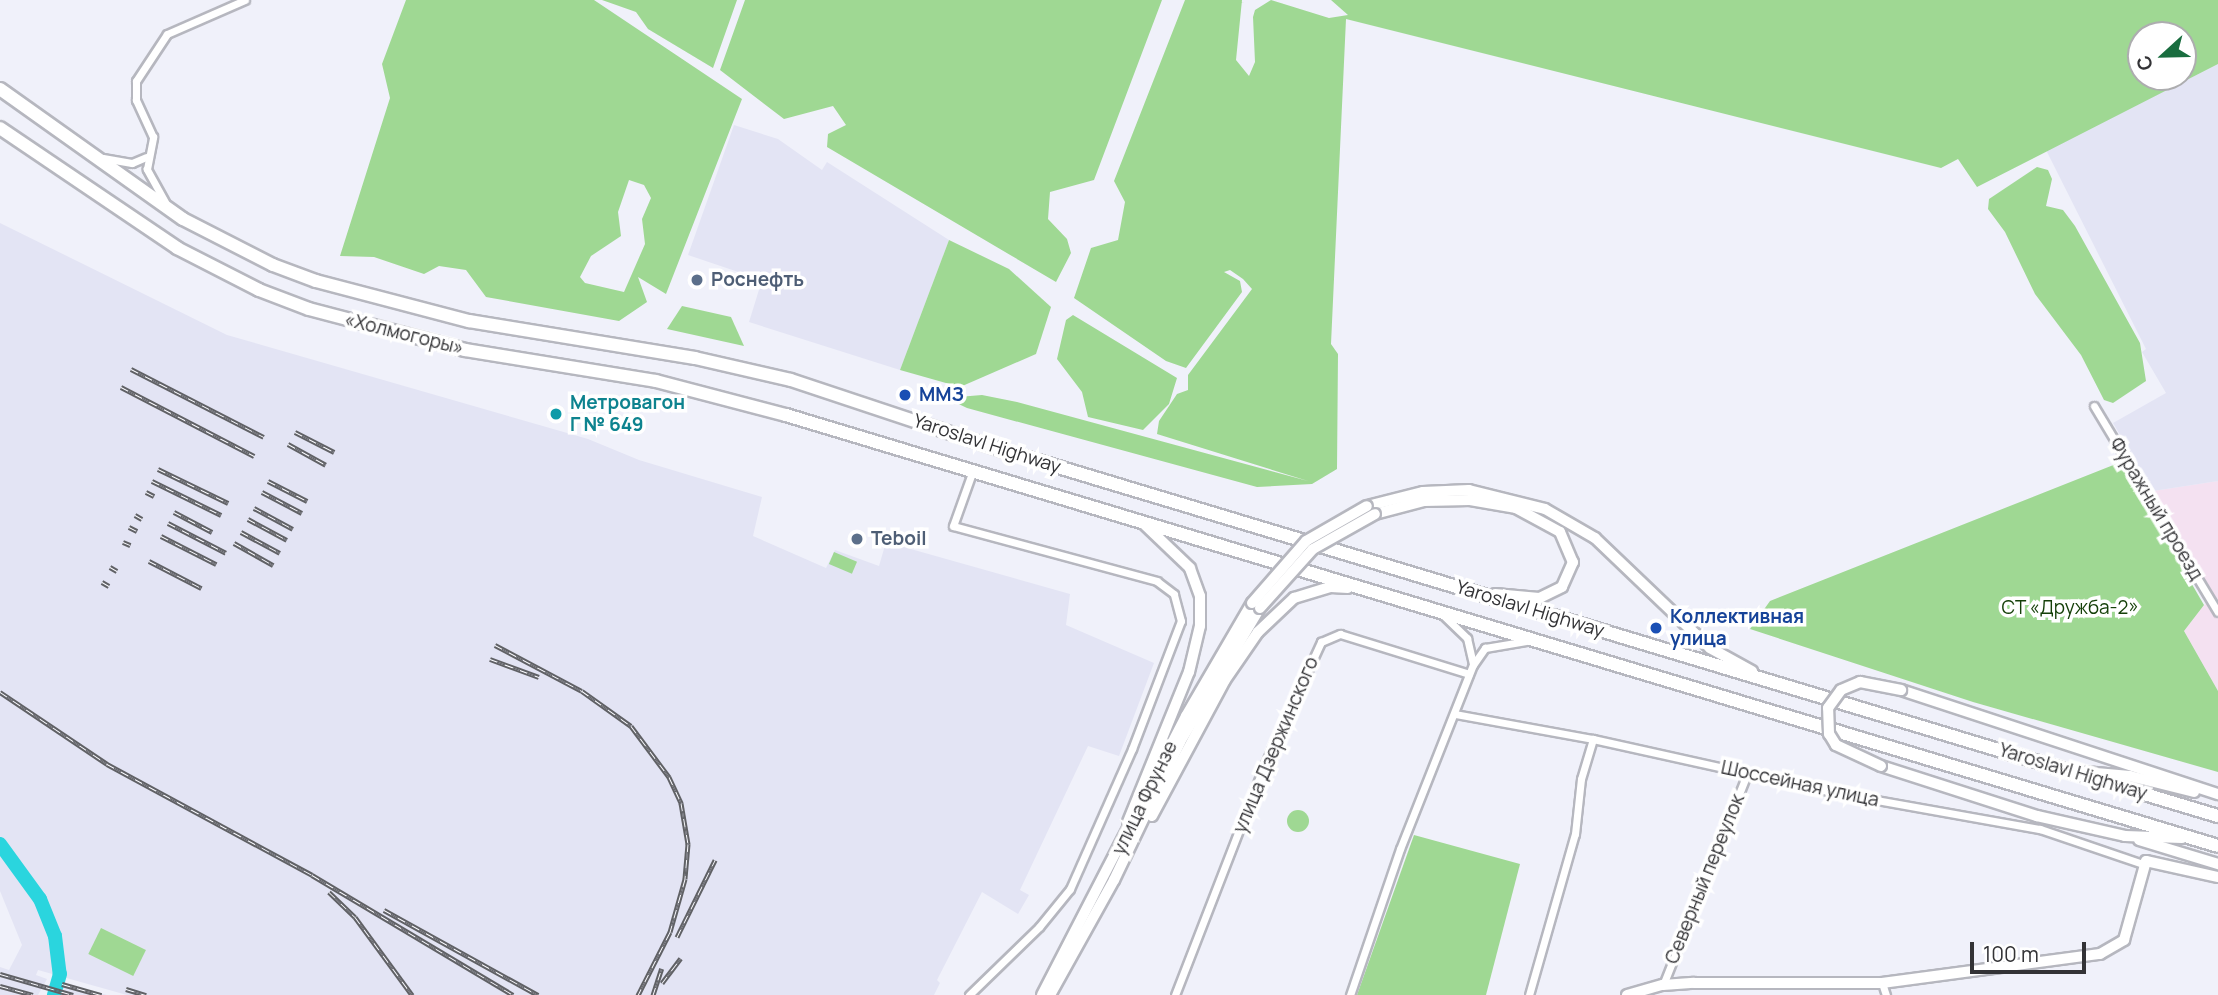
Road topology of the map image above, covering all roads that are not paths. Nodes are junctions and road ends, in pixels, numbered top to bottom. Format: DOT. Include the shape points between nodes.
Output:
graph roads {
  1 [pos="245,0"];
  2 [pos="0,89"];
  3 [pos="0,128"];
  4 [pos="90,156"];
  5 [pos="146,157"];
  6 [pos="172,212"];
  7 [pos="844,397"];
  8 [pos="2094,406"];
  9 [pos="850,433"];
  10 [pos="973,470"];
  11 [pos="1142,522"];
  12 [pos="1360,588"];
  13 [pos="1466,590"];
  14 [pos="1256,606"];
  15 [pos="1439,612"];
  16 [pos="2218,612"];
  17 [pos="1534,640"];
  18 [pos="1473,665"];
  19 [pos="1469,674"];
  20 [pos="1785,685"];
  21 [pos="1455,714"];
  22 [pos="1592,739"];
  23 [pos="2064,770"];
  24 [pos="1747,774"];
  25 [pos="2218,796"];
  26 [pos="2218,816"];
  27 [pos="2125,836"];
  28 [pos="2191,838"];
  29 [pos="2218,846"];
  30 [pos="2143,864"];
  31 [pos="2218,864"];
  32 [pos="2218,877"];
  33 [pos="1098,902"];
  34 [pos="1882,983"];
  35 [pos="1663,985"];
  36 [pos="969,995"];
  37 [pos="1042,995"];
  38 [pos="1050,995"];
  39 [pos="1175,995"];
  40 [pos="1350,995"];
  41 [pos="1529,995"];
  42 [pos="1627,995"];
  43 [pos="1886,995"];
  1 -- 5 [label="street" via="167,34 139,73 136,100 153,136"];
  2 -- 4 [label="highway, «Холмогоры»"];
  3 -- 9 [label="highway, «Холмогоры»" via="177,248 259,290 309,309 465,350 656,381"];
  4 -- 5 [label="street" via="132,163"];
  4 -- 6 [label="highway, «Холмогоры»"];
  5 -- 6 [label="street" via="150,179"];
  6 -- 7 [label="highway, «Холмогоры»" via="273,265 367,298 469,321 745,368"];
  7 -- 13 [label="highway, Yaroslavl Highway" via="1005,451"];
  8 -- 16 [label="street, Фуражный проезд"];
  9 -- 10 [label="highway, Yaroslavl Highway"];
  10 -- 11 [label="highway, Yaroslavl Highway"];
  10 -- 36 [label="street" via="953,526 1157,581 1174,594 1181,621 1132,749 1070,889 1043,923"];
  11 -- 12 [label="highway, Yaroslavl Highway"];
  11 -- 33 [label="main road" via="1190,568 1200,596 1200,626 1189,672"];
  12 -- 15 [label="highway, Yaroslavl Highway"];
  12 -- 33 [label="main road" via="1308,592 1288,603 1258,632 1207,711 1133,854"];
  13 -- 14 [label="main road, bridge" via="1525,598 1552,593 1572,572 1572,552 1547,521 1493,503 1424,501 1375,514 1314,549"];
  13 -- 20 [label="highway, Yaroslavl Highway"];
  14 -- 20 [label="main road, bridge" via="1306,541 1367,506 1423,492 1469,490 1545,509 1595,538 1710,648"];
  14 -- 33 [label="main road, улица Фрунзе" via="1186,716"];
  15 -- 17 [label="highway, Yaroslavl Highway"];
  15 -- 18 [label="street" via="1467,638"];
  17 -- 18 [label="street" via="1492,646"];
  17 -- 28 [label="highway, Yaroslavl Highway"];
  18 -- 19 [label="street"];
  19 -- 21 [label="street"];
  19 -- 39 [label="street, улица Дзержинского" via="1340,634 1321,642 1263,768"];
  20 -- 23 [label="highway, Yaroslavl Highway"];
  21 -- 22 [label="street, Шоссейная улица"];
  21 -- 40 [label="street" via="1400,849"];
  22 -- 24 [label="street, Шоссейная улица"];
  22 -- 41 [label="street" via="1574,834"];
  23 -- 25 [label="main road" via="2130,776"];
  23 -- 26 [label="highway, Yaroslavl Highway"];
  24 -- 30 [label="street, Шоссейная улица" via="2040,829"];
  24 -- 35 [label="street, Северный переулок"];
  25 -- 27 [label="main road, bridge" via="1902,690 1860,682 1841,690 1828,708 1829,734 1836,745 1881,766 2037,816"];
  27 -- 28 [label="main road"];
  27 -- 31 [label="main road"];
  28 -- 29 [label="highway, Yaroslavl Highway"];
  30 -- 32 [label="main road" via="2151,860"];
  30 -- 34 [label="main road" via="2129,927 2116,949"];
  33 -- 37 [label="main road, улица Фрунзе"];
  33 -- 38 [label="main road, улица Фрунзе"];
  34 -- 35 [label="main road"];
  34 -- 43 [label="street"];
  35 -- 42 [label="main road"];
}
